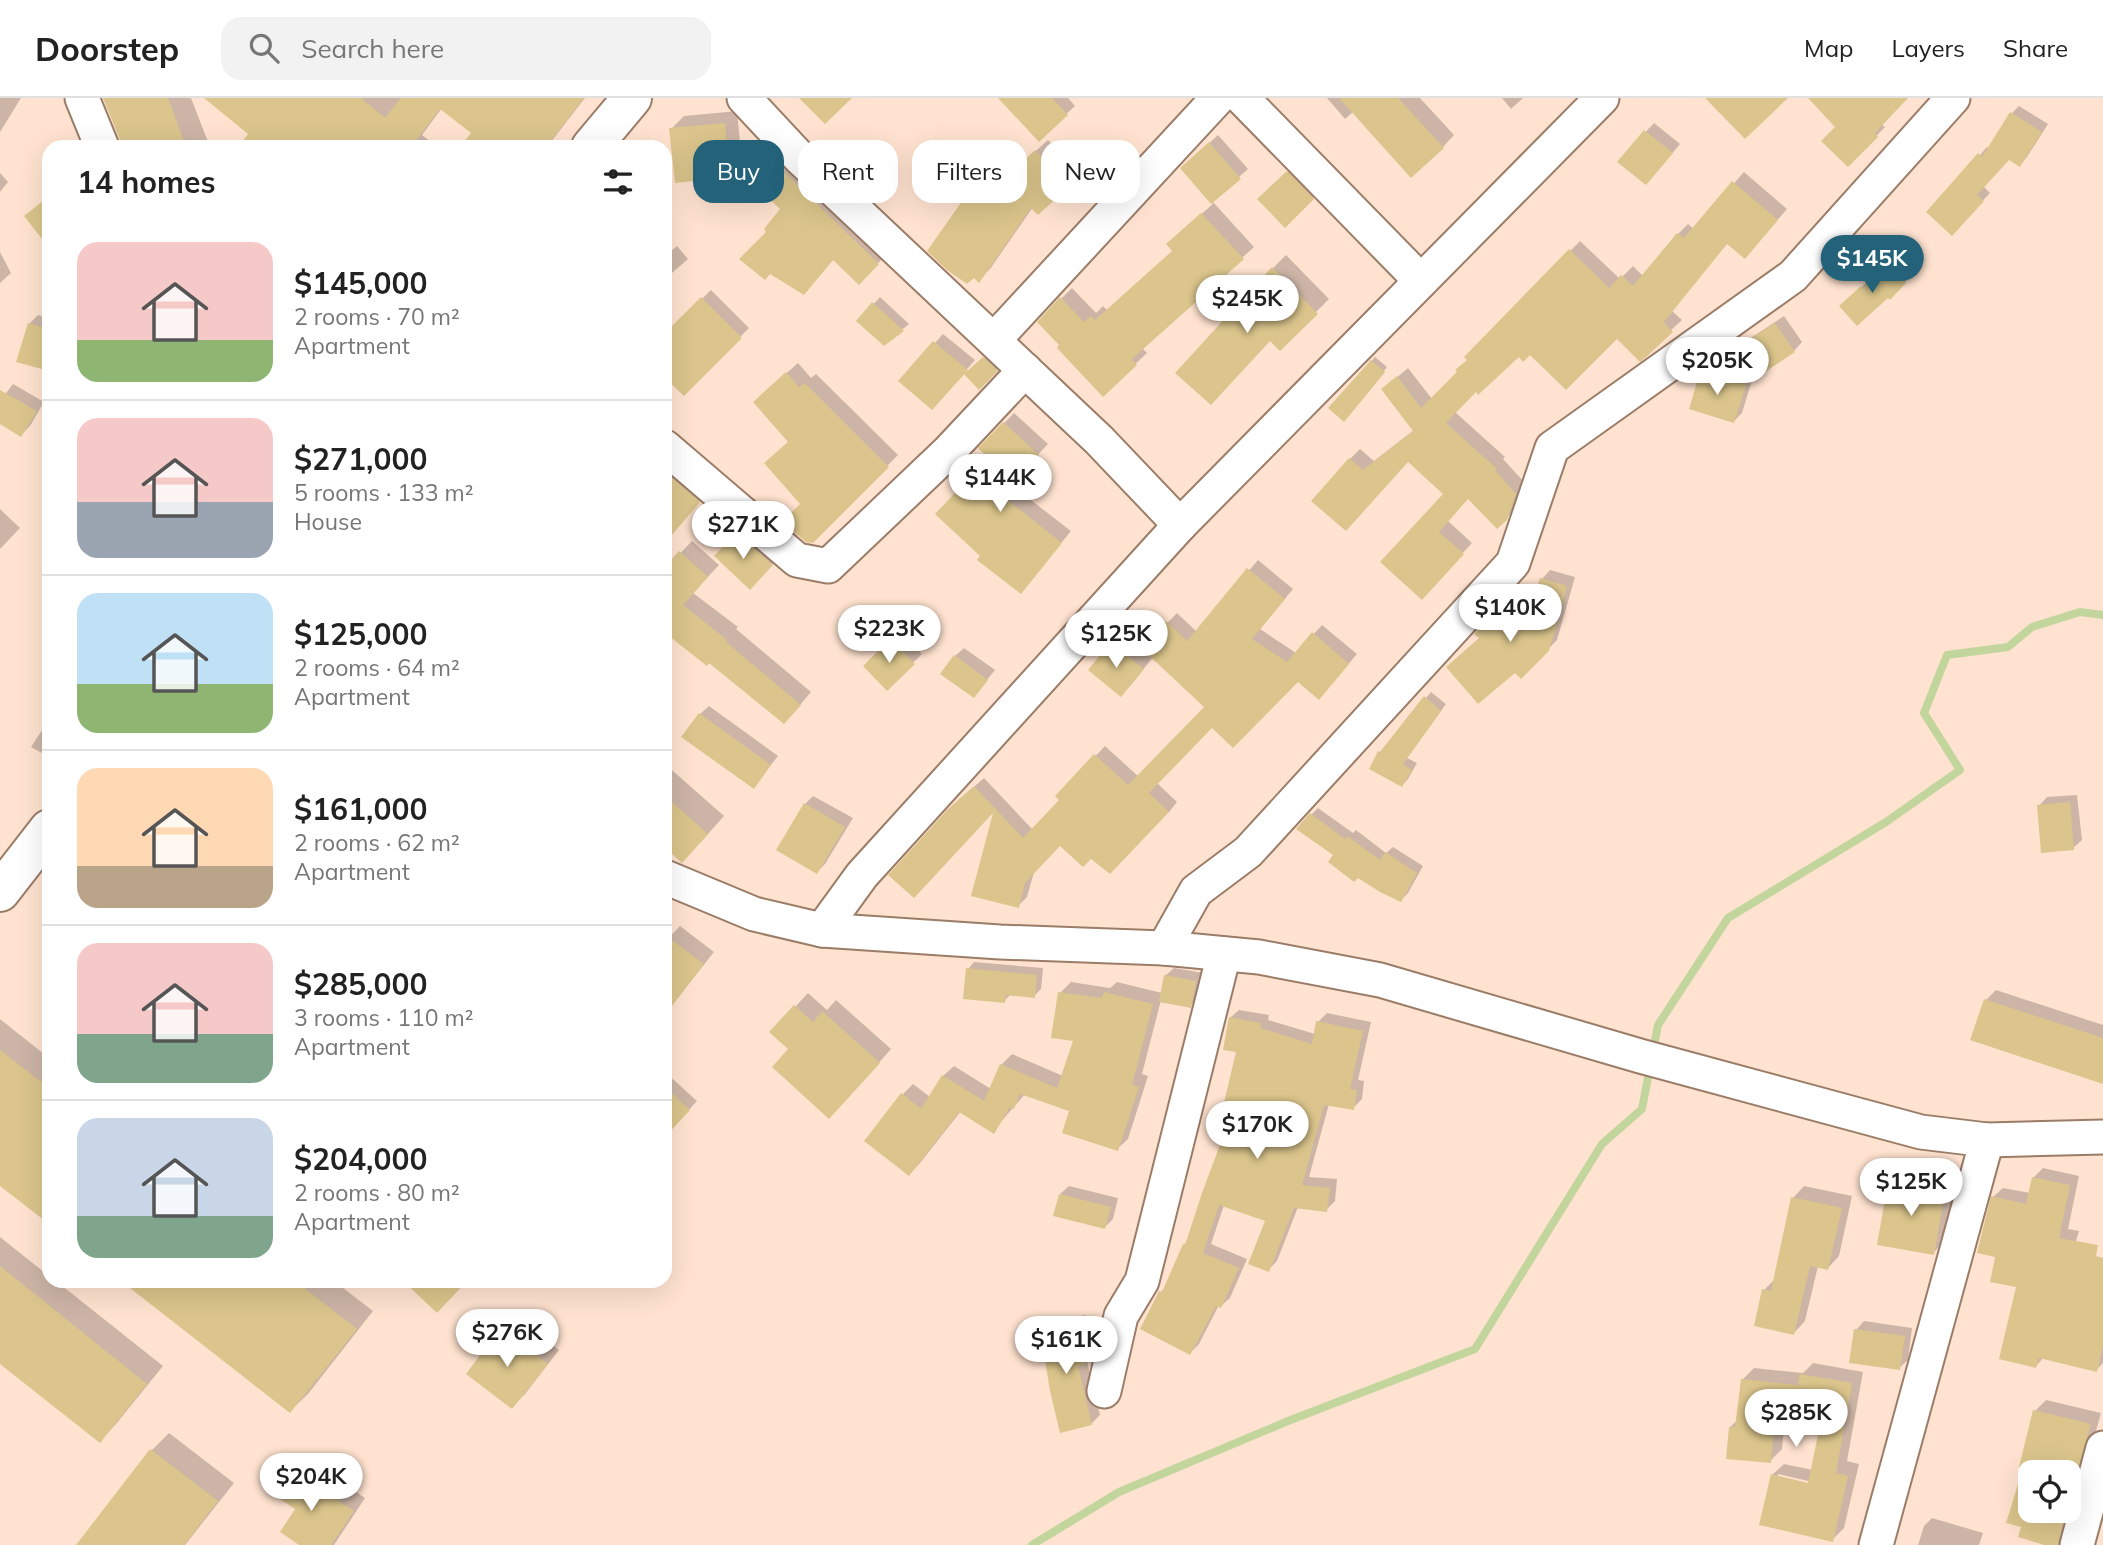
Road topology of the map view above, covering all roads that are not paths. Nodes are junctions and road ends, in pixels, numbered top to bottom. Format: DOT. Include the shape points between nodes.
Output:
graph roads {
  1 [pos="82,98"];
  2 [pos="632,98"];
  3 [pos="744,98"];
  4 [pos="1218,98"];
  5 [pos="1242,98"];
  6 [pos="1602,98"];
  7 [pos="1953,98"];
  8 [pos="99,140"];
  9 [pos="597,140"];
  10 [pos="1421,281"];
  11 [pos="993,340"];
  12 [pos="1025,370"];
  13 [pos="672,453"];
  14 [pos="1180,525"];
  15 [pos="42,838"];
  16 [pos="672,880"];
  17 [pos="0,892"];
  18 [pos="822,930"];
  19 [pos="1164,948"];
  20 [pos="1224,954"];
  21 [pos="2103,1137"];
  22 [pos="1987,1140"];
  23 [pos="1104,1391"];
  24 [pos="2103,1448"];
  25 [pos="1876,1545"];
  26 [pos="2077,1545"];
  1 -- 8 [label="street"];
  2 -- 9 [label="highway"];
  3 -- 11 [label="street" via="800,158"];
  4 -- 11 [label="street"];
  5 -- 10 [label="street"];
  6 -- 10 [label="street"];
  7 -- 19 [label="street" via="1793,276 1552,448 1513,563 1248,852 1196,891"];
  10 -- 14 [label="street"];
  11 -- 12 [label="street"];
  12 -- 13 [label="street" via="948,452 828,566 797,560"];
  12 -- 14 [label="street"];
  14 -- 18 [label="street" via="862,874"];
  15 -- 17 [label="highway"];
  16 -- 18 [label="street" via="754,914"];
  18 -- 19 [label="street"];
  19 -- 20 [label="street"];
  20 -- 22 [label="street" via="1380,981 1921,1132"];
  20 -- 23 [label="street" via="1143,1281 1121,1316"];
  21 -- 22 [label="street"];
  22 -- 25 [label="street"];
  24 -- 26 [label="street"];
}
